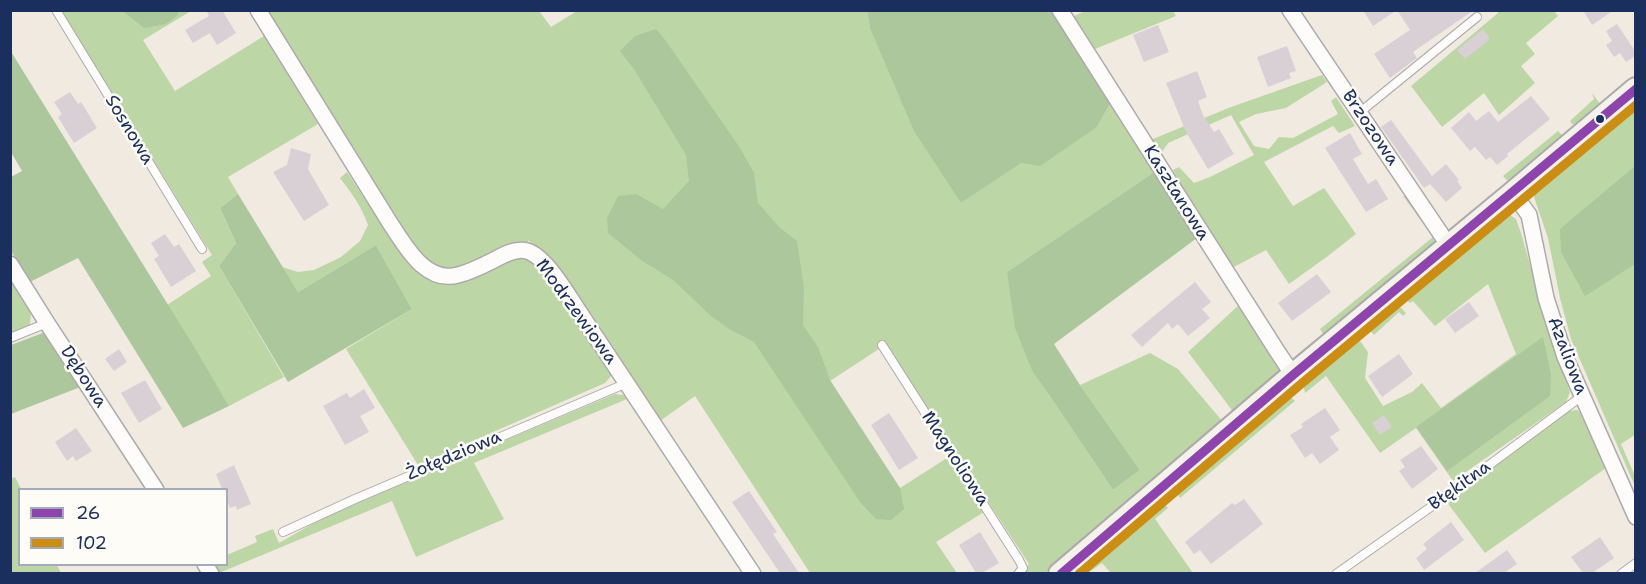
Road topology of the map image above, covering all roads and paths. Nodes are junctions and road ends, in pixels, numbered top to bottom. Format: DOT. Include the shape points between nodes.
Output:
graph roads {
  1 [pos="56,10"];
  2 [pos="258,10"];
  3 [pos="1060,10"];
  4 [pos="1290,10"];
  5 [pos="1477,17"];
  6 [pos="1635,89"];
  7 [pos="1359,112"];
  8 [pos="1513,193"];
  9 [pos="1449,246"];
  10 [pos="202,249"];
  11 [pos="10,264"];
  12 [pos="47,323"];
  13 [pos="10,338"];
  14 [pos="882,345"];
  15 [pos="1293,375"];
  16 [pos="627,383"];
  17 [pos="1582,396"];
  18 [pos="155,488"];
  19 [pos="1635,517"];
  20 [pos="283,532"];
  21 [pos="1635,563"];
  22 [pos="753,573"];
  23 [pos="1018,573"];
  24 [pos="1060,573"];
  25 [pos="1336,573"];
  26 [pos="1621,573"];
  1 -- 10 [label="lane, Sosnowa"];
  2 -- 16 [label="street, Modrzewiowa" via="390,223 423,266 443,277 456,276 515,251 526,250 539,257"];
  3 -- 15 [label="street, Kasztanowa"];
  4 -- 7 [label="street, Brzozowa"];
  5 -- 7 [label="lane"];
  6 -- 8 [label="street"];
  7 -- 9 [label="street, Brzozowa"];
  8 -- 9 [label="street"];
  8 -- 17 [label="street, Azaliowa" via="1529,215 1552,318"];
  9 -- 15 [label="street"];
  11 -- 12 [label="street, Dębowa"];
  12 -- 13 [label="lane"];
  12 -- 18 [label="street, Dębowa"];
  14 -- 23 [label="lane, Magnoliowa" via="1019,560 1023,568"];
  15 -- 24 [label="street"];
  16 -- 20 [label="lane, Żołędziowa"];
  16 -- 22 [label="street, Modrzewiowa"];
  17 -- 19 [label="street, Azaliowa"];
  17 -- 25 [label="lane, Błękitna"];
  21 -- 26 [label="lane"];
}
